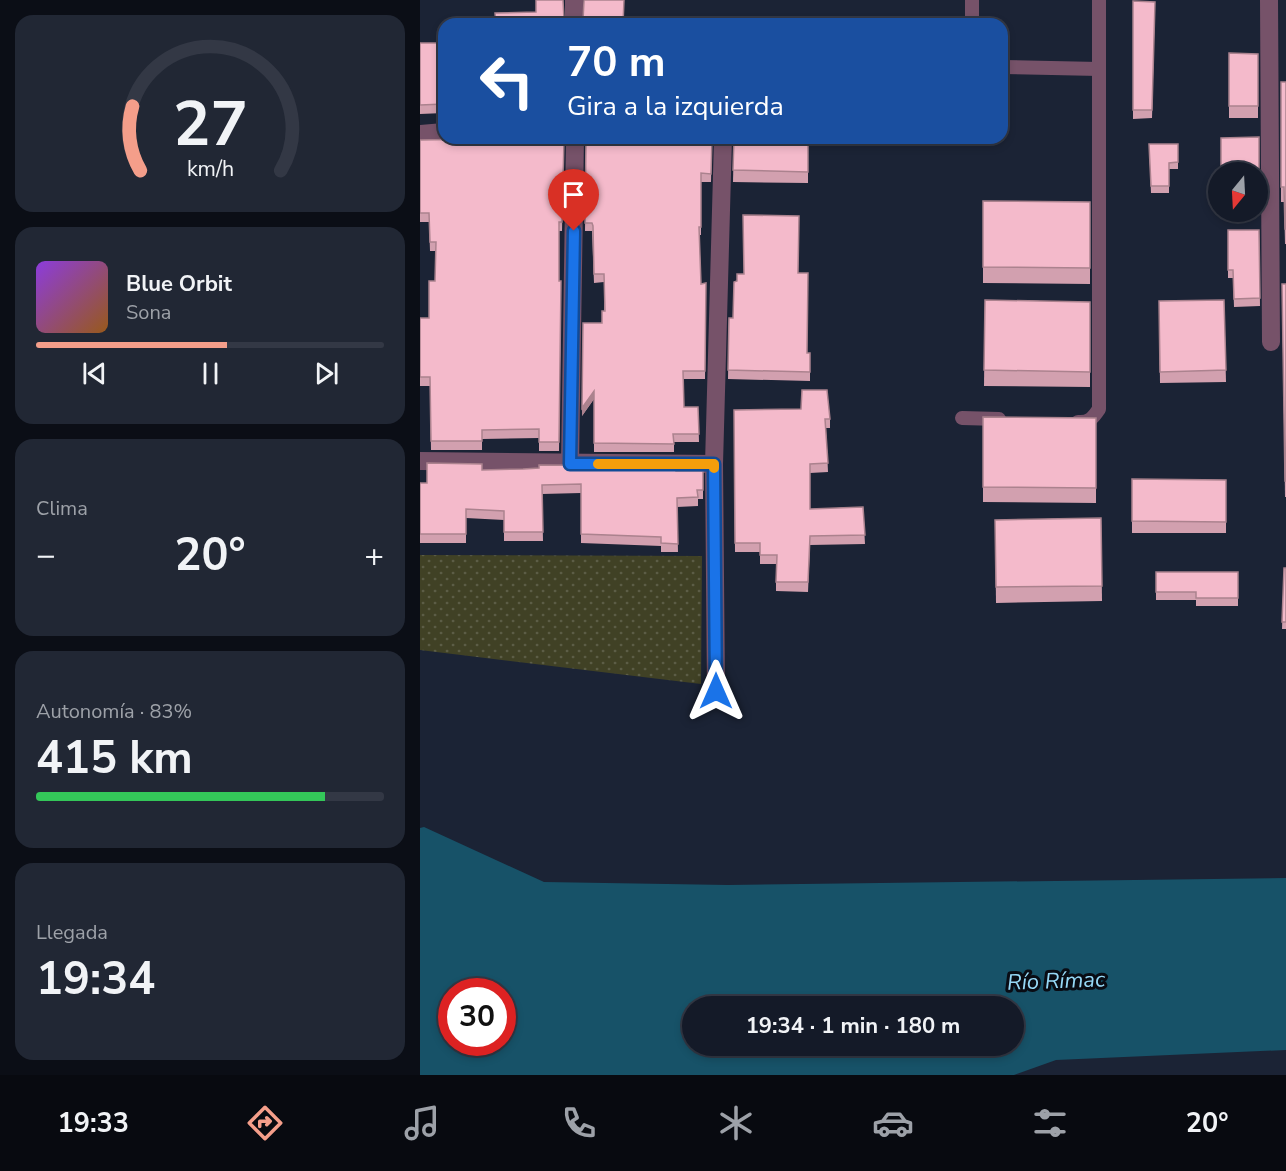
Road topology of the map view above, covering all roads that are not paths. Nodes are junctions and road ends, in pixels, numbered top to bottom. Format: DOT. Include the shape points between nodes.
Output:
graph roads {
  1 [pos="574,0"];
  2 [pos="972,0"];
  3 [pos="1099,0"];
  4 [pos="1269,0"];
  5 [pos="574,18"];
  6 [pos="972,18"];
  7 [pos="1008,67"];
  8 [pos="1099,69"];
  9 [pos="438,132"];
  10 [pos="420,134"];
  11 [pos="575,144"];
  12 [pos="723,144"];
  13 [pos="1271,342"];
  14 [pos="962,418"];
  15 [pos="1018,420"];
  16 [pos="1063,422"];
  17 [pos="420,461"];
  18 [pos="570,464"];
  19 [pos="714,464"];
  20 [pos="716,691"];
  1 -- 5 [label="street"];
  2 -- 6 [label="lane"];
  3 -- 8 [label="lane"];
  4 -- 13 [label="street"];
  7 -- 8 [label="lane"];
  8 -- 16 [label="lane" via="1099,409 1085,423"];
  9 -- 10 [label="street"];
  11 -- 18 [label="street"];
  12 -- 19 [label="street"];
  14 -- 15 [label="lane"];
  17 -- 18 [label="street"];
  18 -- 19 [label="street"];
  19 -- 20 [label="street"];
}
